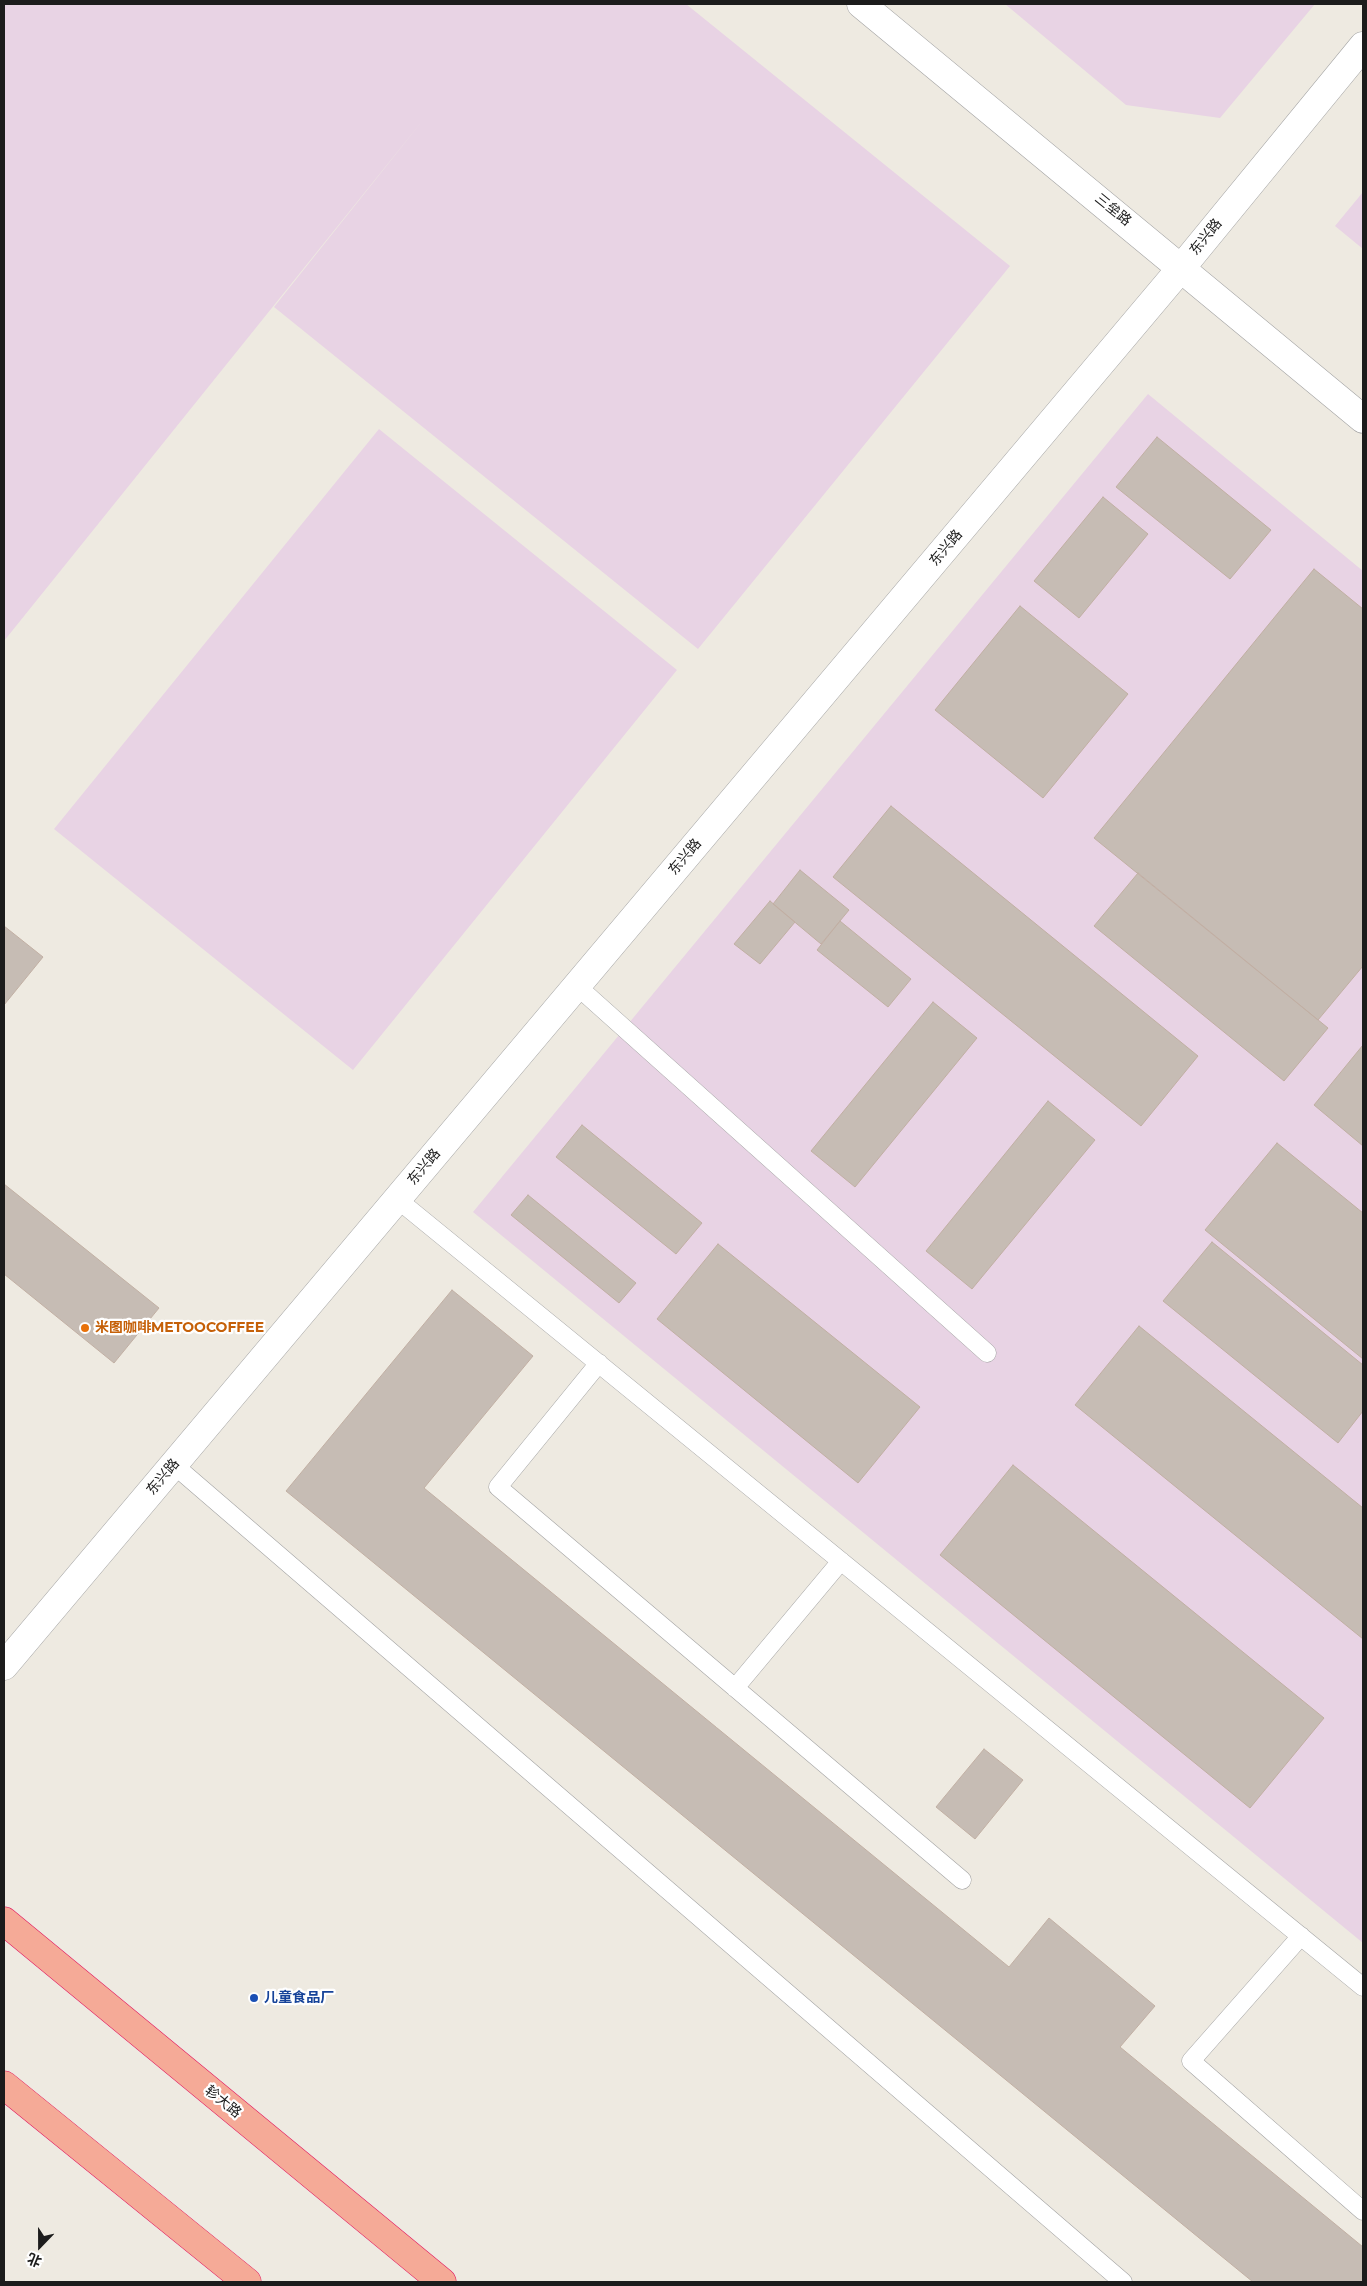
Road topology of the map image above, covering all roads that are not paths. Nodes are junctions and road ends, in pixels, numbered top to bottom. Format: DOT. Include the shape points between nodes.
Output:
graph roads {
  1 [pos="861,4"];
  2 [pos="1363,46"];
  3 [pos="1182,267"];
  4 [pos="1363,419"];
  5 [pos="577,986"];
  6 [pos="398,1199"];
  7 [pos="987,1353"];
  8 [pos="599,1363"];
  9 [pos="174,1465"];
  10 [pos="841,1561"];
  11 [pos="4,1666"];
  12 [pos="735,1688"];
  13 [pos="962,1880"];
  14 [pos="4,1921"];
  15 [pos="1301,1936"];
  16 [pos="1363,1987"];
  17 [pos="4,2085"];
  18 [pos="1363,2211"];
  19 [pos="247,2282"];
  20 [pos="442,2282"];
  21 [pos="1123,2282"];
  1 -- 3 [label="street, 三垒路"];
  2 -- 3 [label="street, 东兴路"];
  3 -- 4 [label="street, 三垒路"];
  3 -- 5 [label="street, 东兴路"];
  5 -- 6 [label="street, 东兴路"];
  5 -- 7 [label="lane"];
  6 -- 8 [label="lane"];
  6 -- 9 [label="street, 东兴路"];
  8 -- 10 [label="lane"];
  8 -- 12 [label="lane" via="498,1487"];
  9 -- 11 [label="street, 东兴路"];
  9 -- 21 [label="lane"];
  10 -- 12 [label="lane"];
  10 -- 15 [label="lane"];
  12 -- 13 [label="lane"];
  14 -- 20 [label="highway, 轸大路"];
  15 -- 16 [label="lane"];
  15 -- 18 [label="lane" via="1191,2061"];
  17 -- 19 [label="highway"];
}
